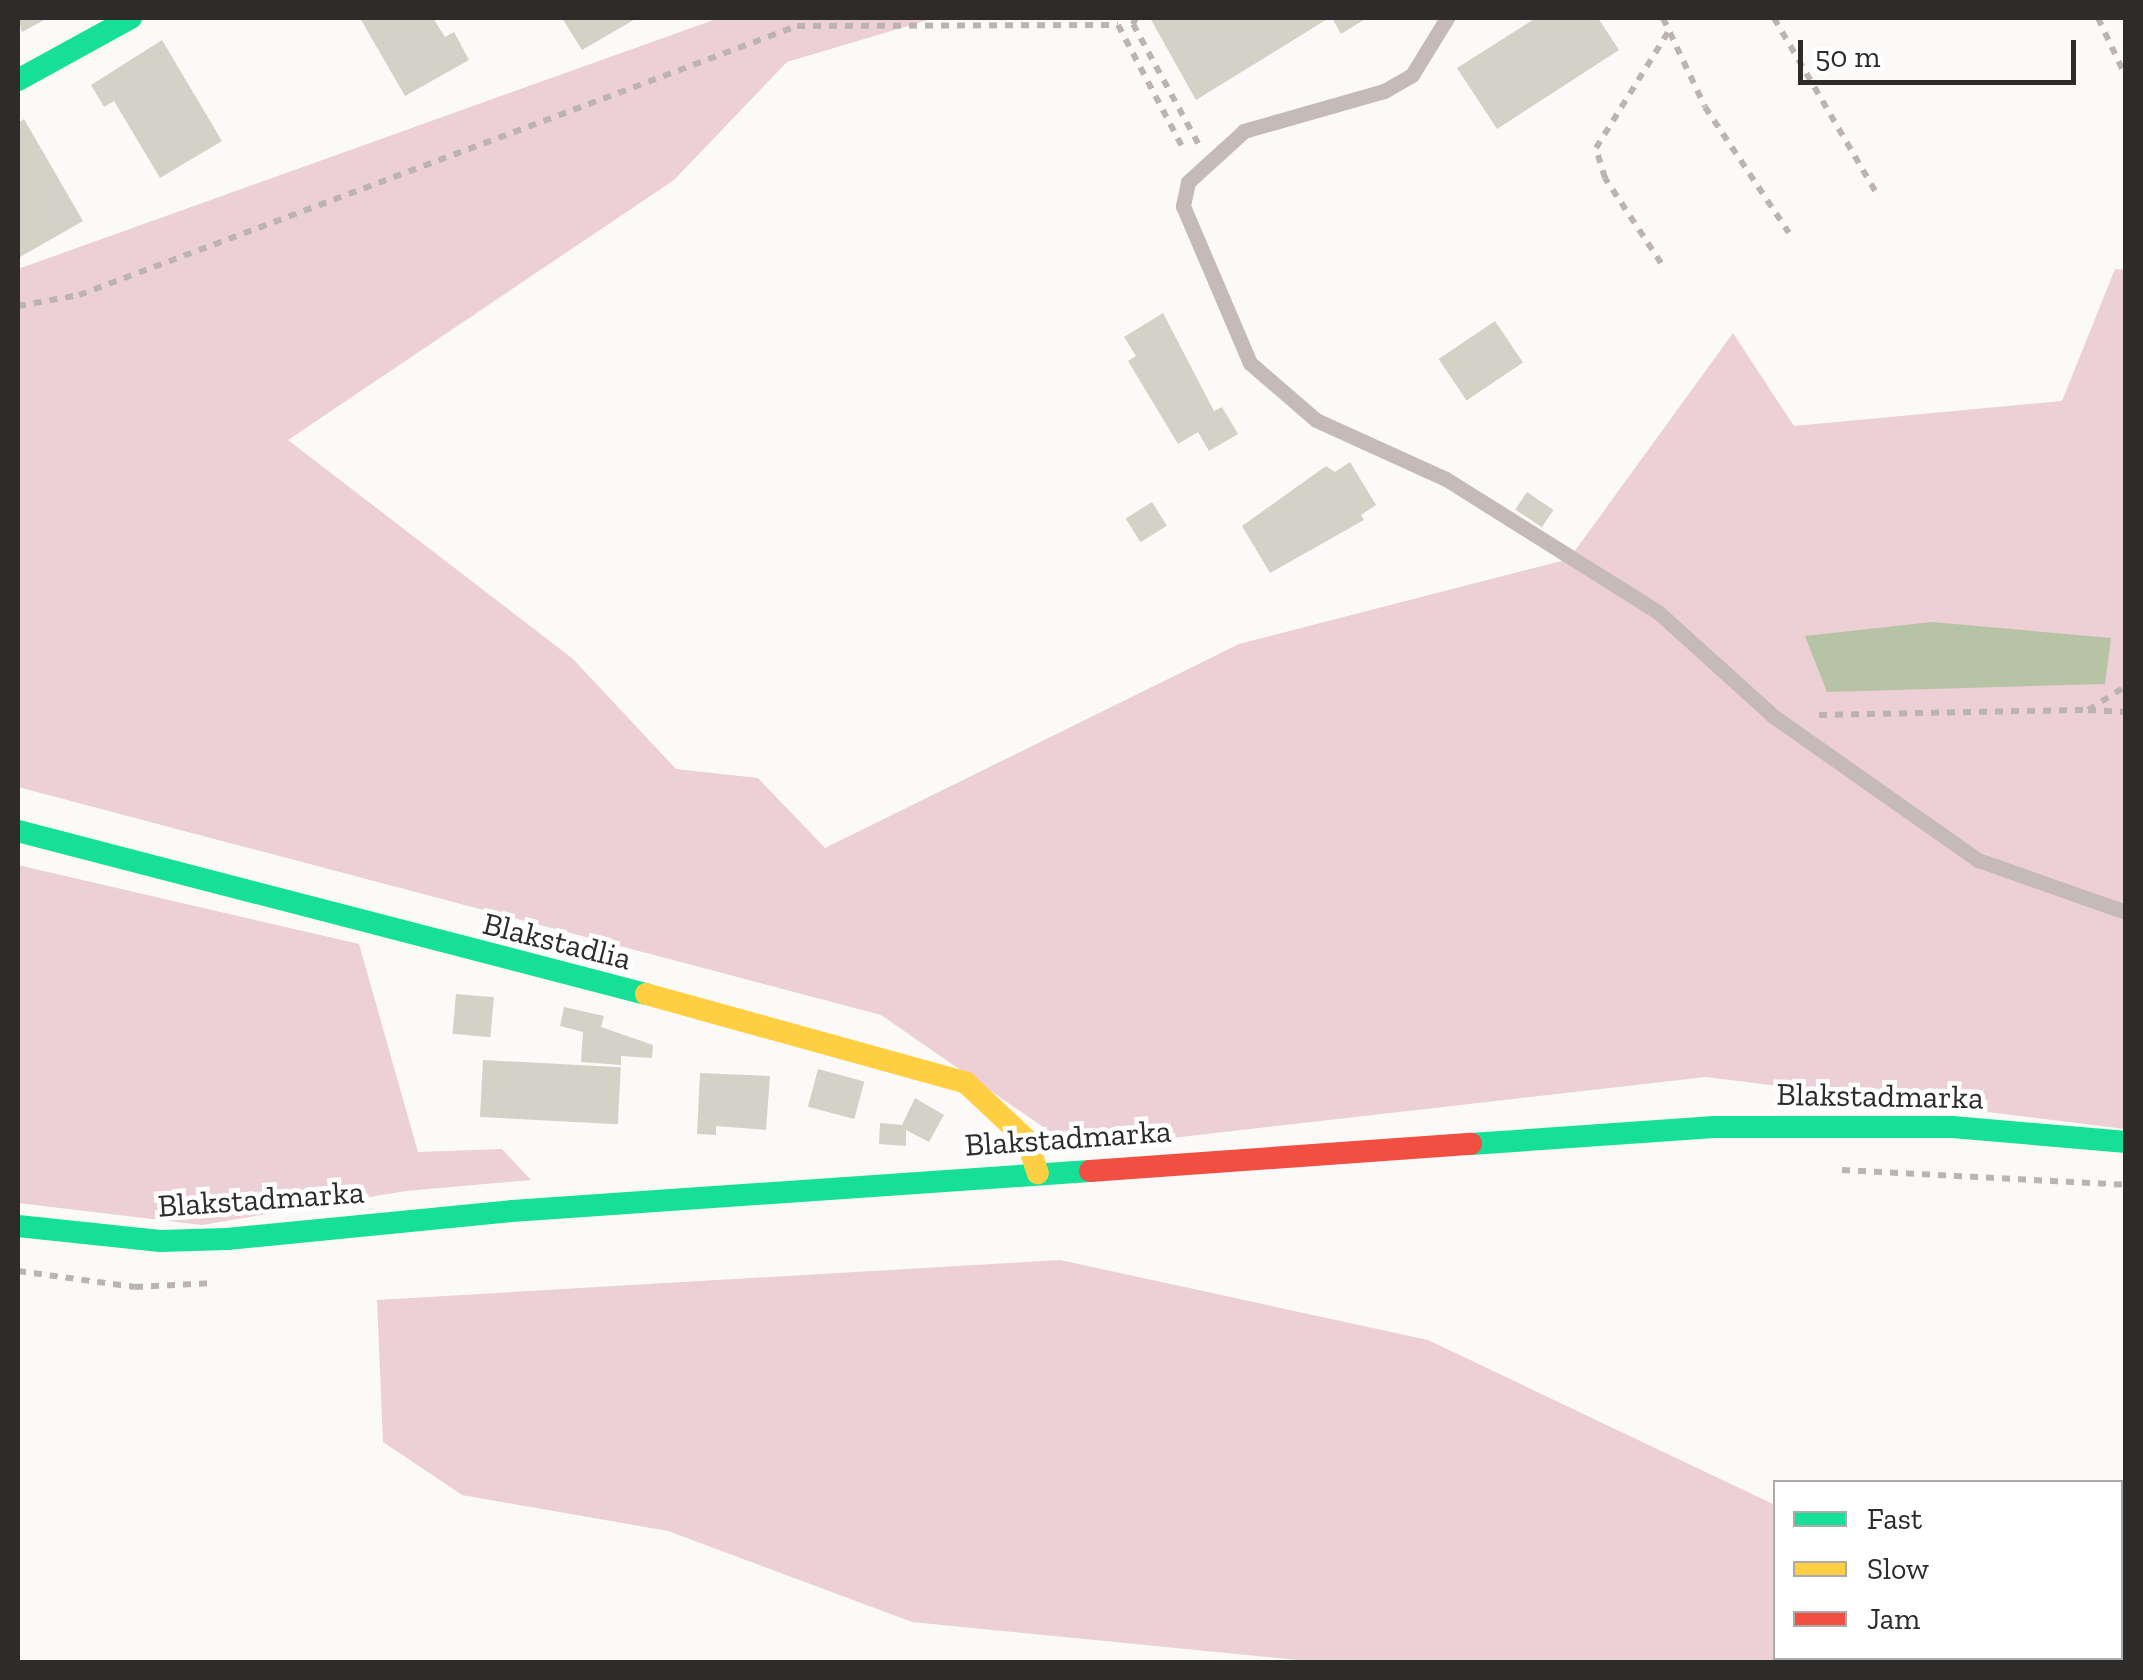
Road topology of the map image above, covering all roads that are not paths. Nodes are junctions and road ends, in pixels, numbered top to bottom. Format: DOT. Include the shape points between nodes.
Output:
graph roads {
  1 [pos="131,18"];
  2 [pos="1448,18"];
  3 [pos="18,80"];
  4 [pos="18,831"];
  5 [pos="2126,912"];
  6 [pos="2126,1142"];
  7 [pos="1038,1173"];
  8 [pos="18,1226"];
  1 -- 3 [label="main road"];
  2 -- 5 [label="lane" via="1412,75 1384,90 1244,131 1196,172 1183,206 1250,363 1316,420 1446,478 1658,612 1773,716 1978,860"];
  4 -- 7 [label="main road, Blakstadlia" via="906,1062 966,1083 1003,1113 1027,1140"];
  6 -- 7 [label="main road, Blakstadmarka" via="1952,1127 1806,1124"];
  7 -- 8 [label="main road, Blakstadmarka" via="227,1239 128,1238"];
}
